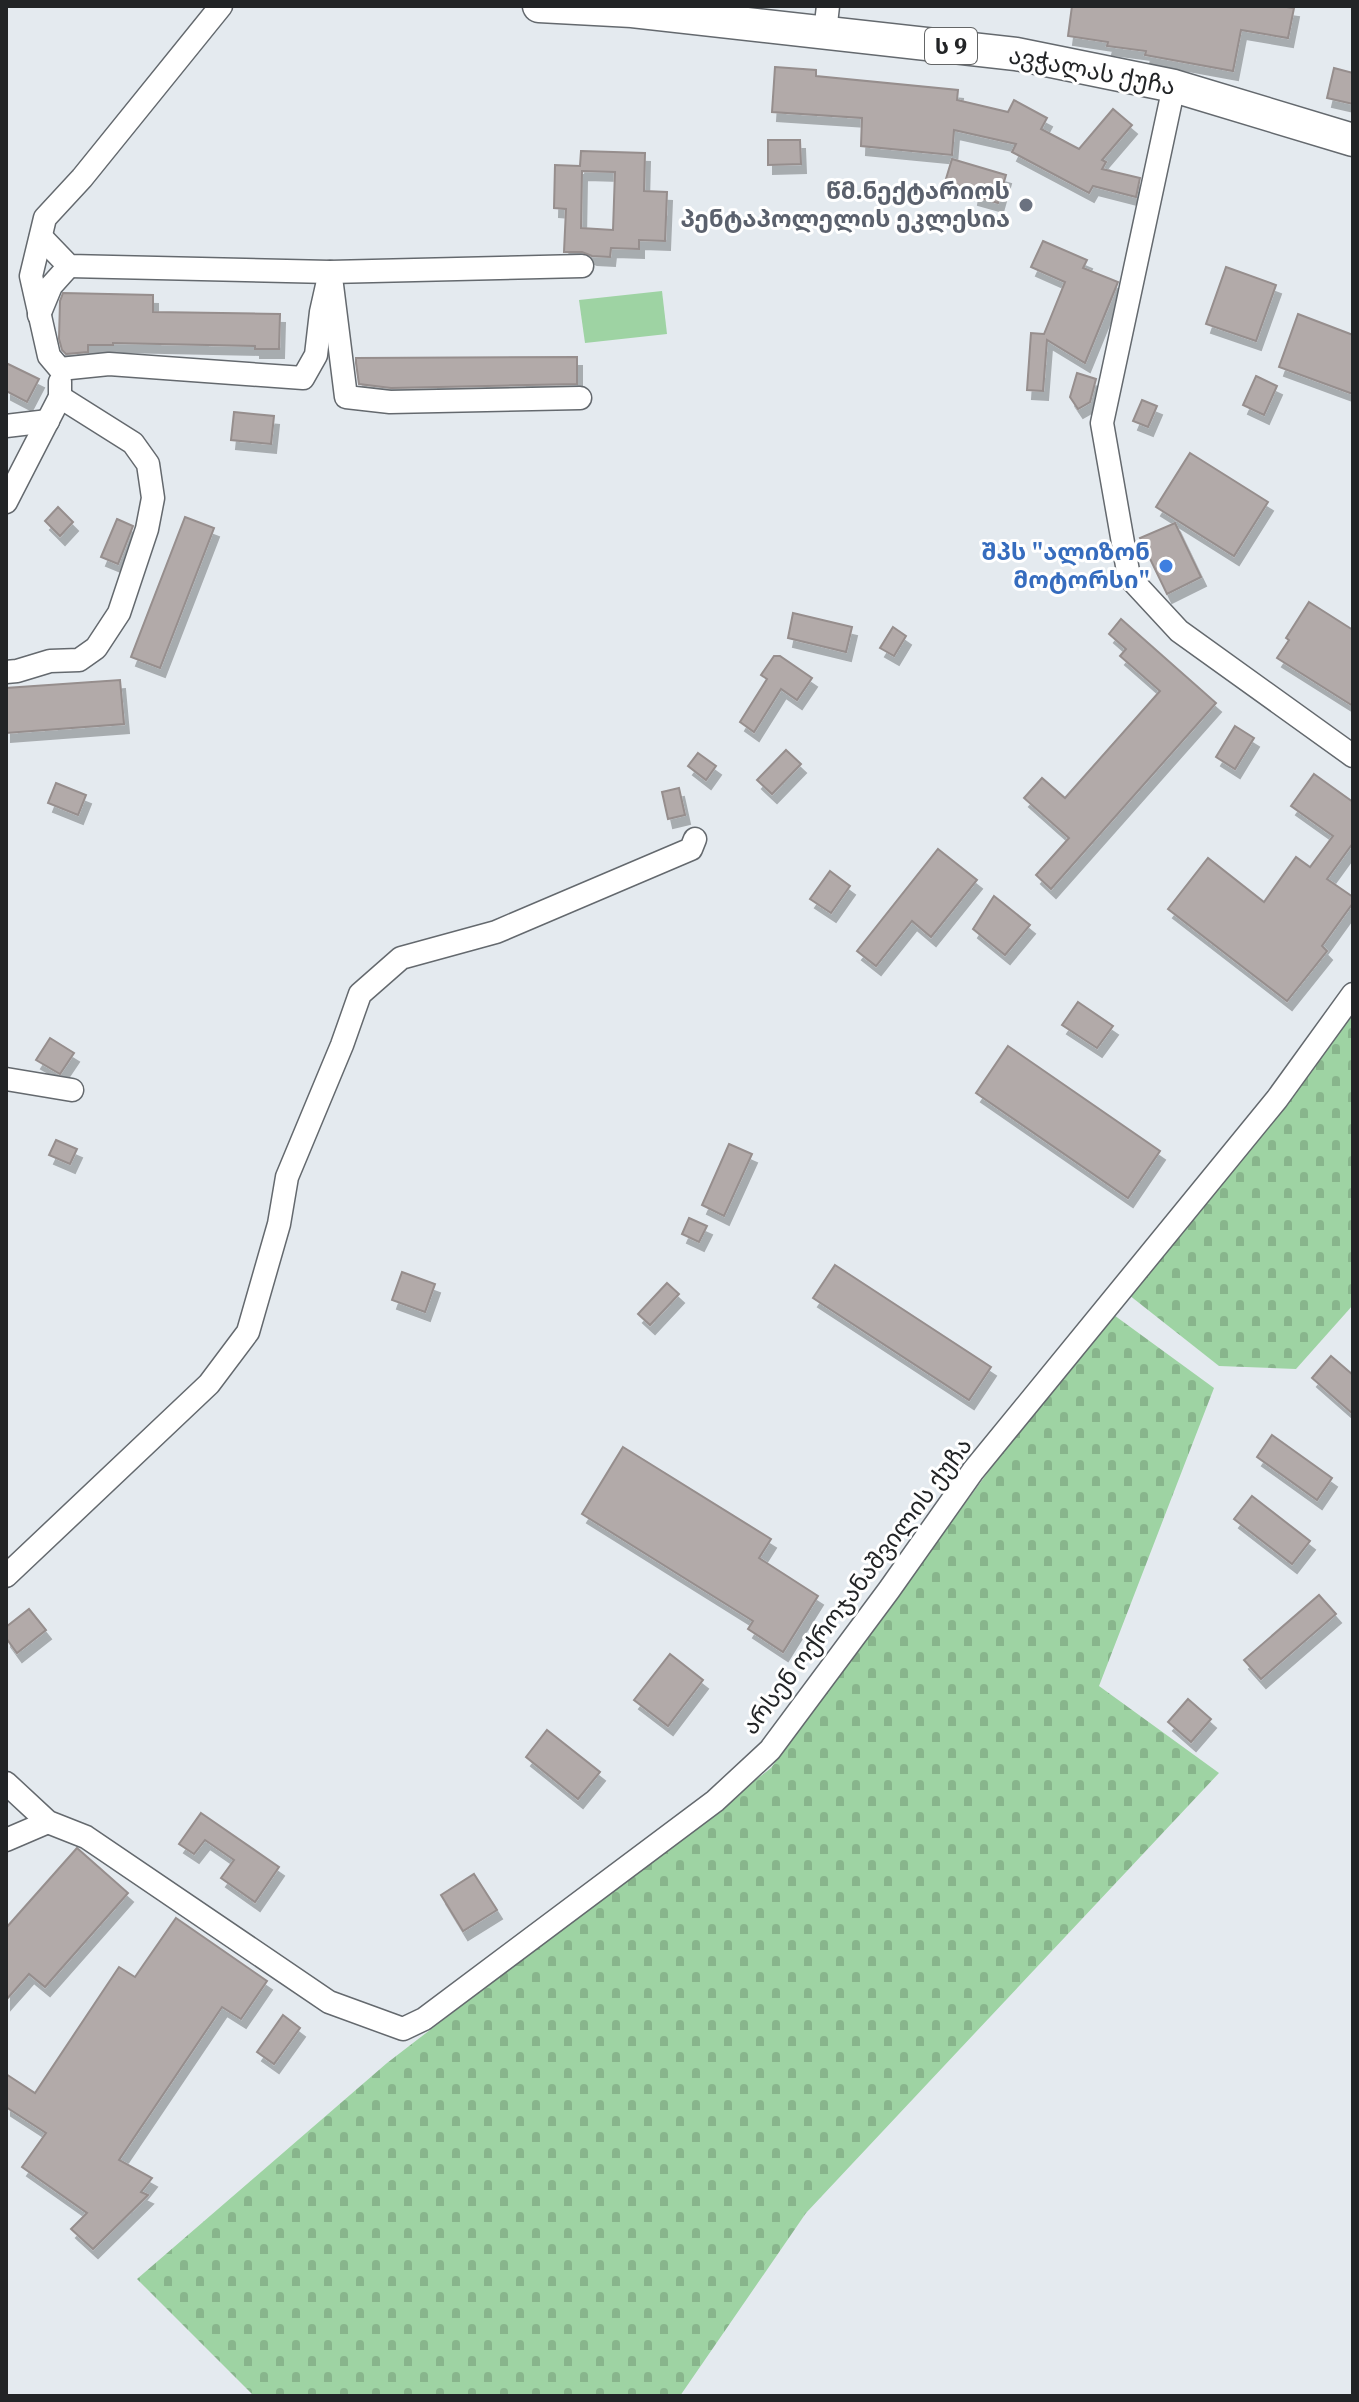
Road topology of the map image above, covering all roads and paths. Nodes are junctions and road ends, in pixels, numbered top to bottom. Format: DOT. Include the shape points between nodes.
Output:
graph roads {
  1 [pos="221,6"];
  2 [pos="539,6"];
  3 [pos="827,19"];
  4 [pos="1174,86"];
  5 [pos="1353,140"];
  6 [pos="41,237"];
  7 [pos="69,266"];
  8 [pos="582,266"];
  9 [pos="330,272"];
  10 [pos="39,315"];
  11 [pos="60,369"];
  12 [pos="60,397"];
  13 [pos="580,398"];
  14 [pos="48,421"];
  15 [pos="6,426"];
  16 [pos="6,502"];
  17 [pos="6,672"];
  18 [pos="1353,756"];
  19 [pos="695,839"];
  20 [pos="1353,994"];
  21 [pos="6,1079"];
  22 [pos="72,1090"];
  23 [pos="6,1576"];
  24 [pos="6,1783"];
  25 [pos="48,1822"];
  26 [pos="6,1840"];
  1 -- 6 [label="street" via="45,218"];
  2 -- 3 [label="highway, ავჭალას ქუჩა / ს 9"];
  3 -- 4 [label="highway, ავჭალას ქუჩა / ს 9"];
  4 -- 5 [label="highway, ავჭალას ქუჩა / ს 9"];
  4 -- 18 [label="street" via="1102,423 1129,577 1179,631"];
  6 -- 7 [label="street"];
  6 -- 10 [label="street" via="31,276"];
  7 -- 9 [label="street"];
  7 -- 10 [label="street" via="51,286"];
  8 -- 9 [label="street"];
  9 -- 11 [label="street" via="316,355 303,378 109,364"];
  9 -- 13 [label="street" via="346,397 390,402"];
  10 -- 11 [label="street" via="49,356"];
  11 -- 12 [label="street"];
  12 -- 14 [label="street"];
  12 -- 17 [label="street" via="133,443 148,464 153,498 147,529 119,613 96,648 79,660"];
  14 -- 15 [label="street"];
  14 -- 16 [label="street"];
  19 -- 23 [label="street" via="691,849 496,932 401,958 360,994 287,1177 248,1332 209,1384"];
  20 -- 25 [label="street, არსენ ოქროჯანაშვილის ქუჩა" via="1277,1099 973,1471 770,1750 715,1801 424,2019 403,2029 329,2002 86,1837"];
  21 -- 22 [label="street"];
  24 -- 25 [label="street"];
  25 -- 26 [label="street"];
}
